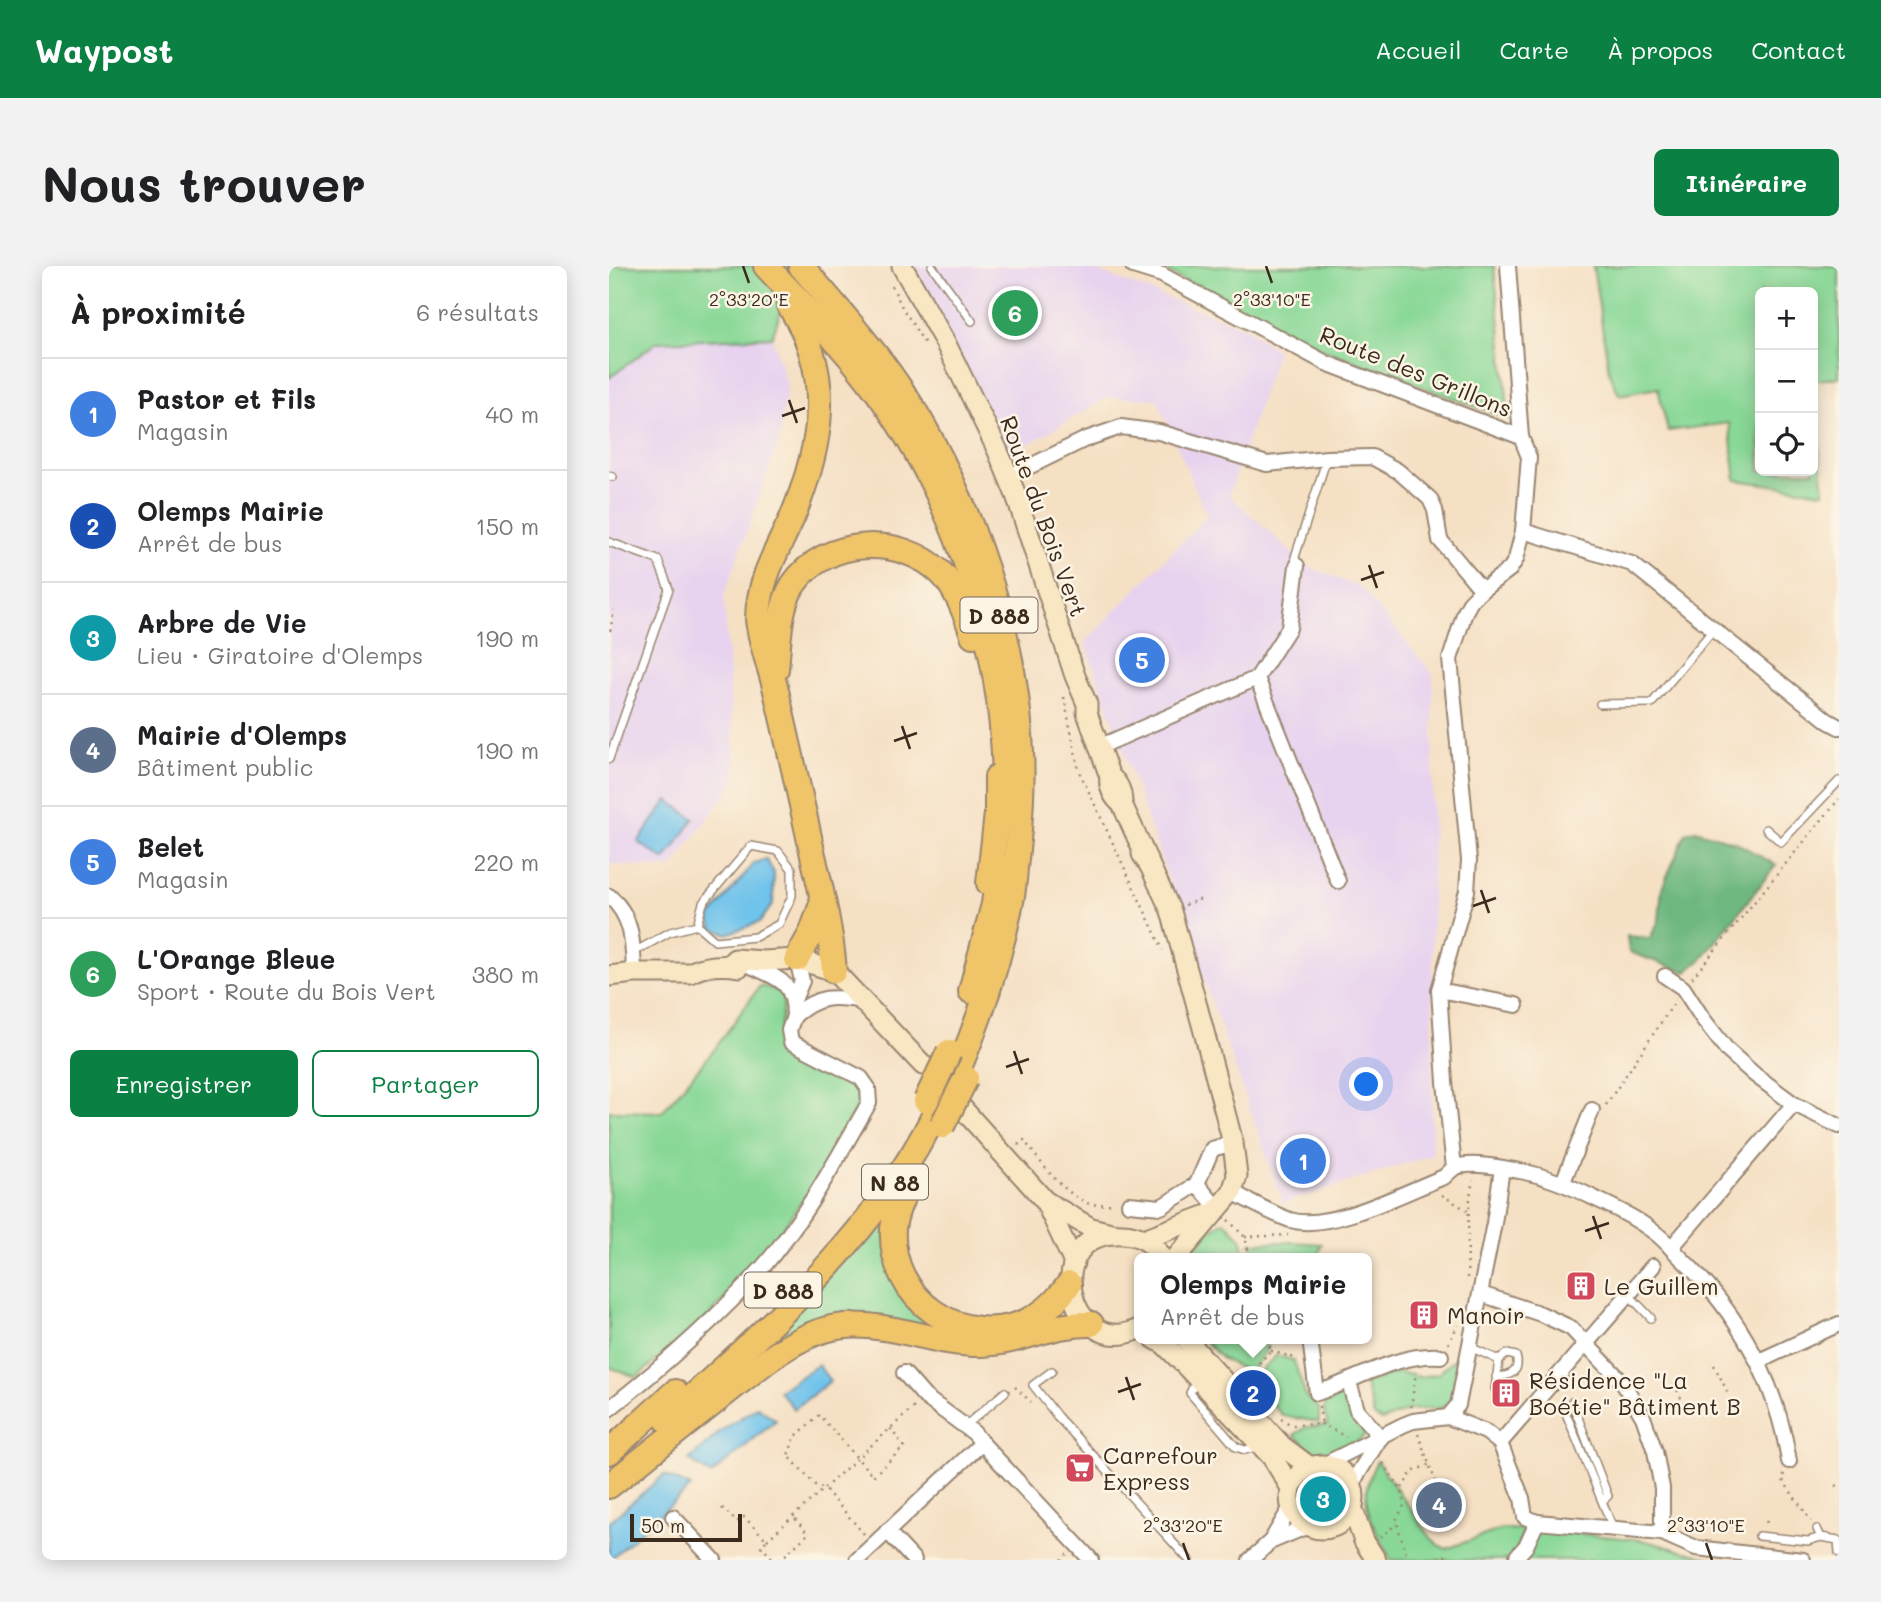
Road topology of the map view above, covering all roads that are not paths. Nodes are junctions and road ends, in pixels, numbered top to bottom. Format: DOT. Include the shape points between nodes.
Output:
graph roads {
  1 [pos="757,266"];
  2 [pos="766,266"];
  3 [pos="801,266"];
  4 [pos="933,266"];
  5 [pos="1133,266"];
  6 [pos="1509,266"];
  7 [pos="895,271"];
  8 [pos="972,321"];
  9 [pos="1521,437"];
  10 [pos="1328,458"];
  11 [pos="1008,477"];
  12 [pos="1523,531"];
  13 [pos="609,542"];
  14 [pos="1297,566"];
  15 [pos="1482,590"];
  16 [pos="1713,630"];
  17 [pos="1257,678"];
  18 [pos="775,683"];
  19 [pos="1600,704"];
  20 [pos="1839,727"];
  21 [pos="1099,747"];
  22 [pos="609,759"];
  23 [pos="1839,781"];
  24 [pos="1766,829"];
  25 [pos="1338,881"];
  26 [pos="609,896"];
  27 [pos="823,901"];
  28 [pos="697,925"];
  29 [pos="633,953"];
  30 [pos="797,959"];
  31 [pos="757,963"];
  32 [pos="979,966"];
  33 [pos="834,971"];
  34 [pos="634,973"];
  35 [pos="609,976"];
  36 [pos="1665,976"];
  37 [pos="1439,990"];
  38 [pos="794,1000"];
  39 [pos="863,1001"];
  40 [pos="1515,1004"];
  41 [pos="981,1014"];
  42 [pos="794,1016"];
  43 [pos="923,1065"];
  44 [pos="958,1066"];
  45 [pos="1794,1104"];
  46 [pos="962,1108"];
  47 [pos="1592,1110"];
  48 [pos="935,1114"];
  49 [pos="1839,1126"];
  50 [pos="1233,1143"];
  51 [pos="1454,1168"];
  52 [pos="1502,1168"];
  53 [pos="1563,1182"];
  54 [pos="1197,1184"];
  55 [pos="1232,1192"];
  56 [pos="1045,1201"];
  57 [pos="1129,1204"];
  58 [pos="1220,1213"];
  59 [pos="1116,1234"];
  60 [pos="1144,1239"];
  61 [pos="847,1244"];
  62 [pos="1671,1248"];
  63 [pos="1158,1253"];
  64 [pos="1181,1253"];
  65 [pos="1653,1266"];
  66 [pos="1072,1274"];
  67 [pos="1481,1294"];
  68 [pos="1629,1295"];
  69 [pos="1651,1318"];
  70 [pos="1091,1324"];
  71 [pos="1839,1324"];
  72 [pos="1134,1332"];
  73 [pos="1164,1344"];
  74 [pos="1190,1344"];
  75 [pos="1311,1344"];
  76 [pos="1586,1345"];
  77 [pos="1470,1347"];
  78 [pos="1441,1356"];
  79 [pos="1499,1360"];
  80 [pos="1759,1361"];
  81 [pos="1052,1371"];
  82 [pos="904,1373"];
  83 [pos="1496,1377"];
  84 [pos="1349,1382"];
  85 [pos="1495,1389"];
  86 [pos="1005,1392"];
  87 [pos="609,1409"];
  88 [pos="1448,1417"];
  89 [pos="964,1427"];
  90 [pos="1381,1438"];
  91 [pos="982,1443"];
  92 [pos="1500,1443"];
  93 [pos="1365,1450"];
  94 [pos="609,1452"];
  95 [pos="1789,1461"];
  96 [pos="1316,1466"];
  97 [pos="609,1473"];
  98 [pos="1351,1485"];
  99 [pos="609,1486"];
  100 [pos="1291,1498"];
  101 [pos="1602,1501"];
  102 [pos="1352,1507"];
  103 [pos="673,1517"];
  104 [pos="1537,1522"];
  105 [pos="1308,1526"];
  106 [pos="1331,1527"];
  107 [pos="1613,1528"];
  108 [pos="887,1531"];
  109 [pos="1662,1532"];
  110 [pos="1759,1536"];
  111 [pos="1838,1539"];
  112 [pos="1370,1540"];
  113 [pos="1270,1542"];
  114 [pos="1839,1553"];
  115 [pos="1517,1556"];
  116 [pos="705,1557"];
  117 [pos="857,1560"];
  118 [pos="914,1560"];
  119 [pos="1091,1560"];
  120 [pos="1189,1560"];
  121 [pos="1250,1560"];
  122 [pos="1376,1560"];
  123 [pos="1803,1560"];
  1 -- 18 [label="highway" via="799,321 813,350 820,386 812,463 764,576 758,620"];
  2 -- 32 [label="highway, D 888" via="876,389 933,486 968,568 997,678 1006,792 994,904"];
  3 -- 41 [label="highway, D 888" via="855,329 930,438 966,513 1003,627 1021,752 1020,824 1011,904"];
  4 -- 8 [label="lane"];
  5 -- 9 [label="street, Route des Grillons" via="1162,275 1326,363"];
  6 -- 9 [label="street"];
  7 -- 11 [label="street, Route du Bois Vert" via="906,277 946,344"];
  9 -- 12 [label="street, Route des Grillons" via="1529,457"];
  10 -- 11 [label="street" via="1267,464 1159,432 1121,427"];
  10 -- 14 [label="lane" via="1295,556"];
  10 -- 15 [label="street" via="1372,457 1398,471 1430,499 1440,540"];
  11 -- 21 [label="street, Route du Bois Vert"];
  12 -- 15 [label="street, Route des Grillons" via="1510,569"];
  12 -- 16 [label="street" via="1632,564"];
  13 -- 22 [label="lane" via="658,560 669,589"];
  14 -- 17 [label="street" via="1289,628"];
  15 -- 37 [label="street, Route des Grillons" via="1465,612 1450,659 1469,860 1467,891"];
  16 -- 19 [label="lane" via="1652,703"];
  16 -- 20 [label="street"];
  17 -- 21 [label="street"];
  17 -- 25 [label="street"];
  18 -- 27 [label="highway"];
  18 -- 32 [label="highway" via="783,608 808,568 829,553 883,547 916,555 942,574 973,633 997,751 997,814"];
  21 -- 50 [label="street" via="1116,800 1122,804 1171,911"];
  23 -- 24 [label="lane" via="1781,842"];
  26 -- 29 [label="street" via="620,905 632,932"];
  27 -- 30 [label="highway"];
  27 -- 33 [label="highway"];
  28 -- 28 [label="lane" via="703,902 751,846 778,851 792,869 792,896 779,924 755,937 715,941"];
  28 -- 29 [label="lane" via="670,932"];
  29 -- 34 [label="street"];
  30 -- 31 [label="street"];
  30 -- 33 [label="street"];
  30 -- 38 [label="street" via="802,981"];
  31 -- 34 [label="street" via="697,969 688,964 661,973"];
  31 -- 38 [label="street" via="784,981"];
  32 -- 44 [label="highway, D 888"];
  33 -- 39 [label="street"];
  34 -- 35 [label="street"];
  36 -- 45 [label="street" via="1683,988 1728,1051"];
  37 -- 40 [label="street"];
  37 -- 51 [label="street, Route des Grillons"];
  38 -- 42 [label="street"];
  39 -- 42 [label="street" via="835,996 809,1003"];
  39 -- 43 [label="street"];
  41 -- 44 [label="highway, N 88"];
  42 -- 87 [label="street" via="791,1042 860,1078 868,1088 869,1103 815,1196 763,1267 713,1321"];
  44 -- 48 [label="highway, N 88, bridge"];
  45 -- 49 [label="street"];
  45 -- 62 [label="street"];
  46 -- 56 [label="street"];
  47 -- 53 [label="street"];
  48 -- 61 [label="highway, N 88" via="894,1183"];
  48 -- 66 [label="highway" via="894,1220 896,1261 916,1298 959,1325 999,1329 1044,1311"];
  48 -- 94 [label="highway, D 888" via="817,1255 747,1327"];
  50 -- 54 [label="street" via="1212,1149"];
  50 -- 55 [label="street" via="1237,1176"];
  51 -- 52 [label="street"];
  51 -- 55 [label="street" via="1444,1177 1336,1219 1312,1223 1291,1220"];
  52 -- 53 [label="street"];
  52 -- 67 [label="street"];
  53 -- 62 [label="street" via="1618,1209"];
  54 -- 57 [label="street" via="1161,1207"];
  54 -- 58 [label="street"];
  55 -- 58 [label="street"];
  56 -- 59 [label="street" via="1091,1228"];
  56 -- 66 [label="street"];
  58 -- 60 [label="street"];
  58 -- 64 [label="street"];
  59 -- 60 [label="street"];
  59 -- 66 [label="street" via="1090,1243"];
  60 -- 63 [label="street"];
  61 -- 97 [label="highway, D 888" via="784,1311"];
  62 -- 80 [label="street" via="1704,1280"];
  65 -- 68 [label="street"];
  66 -- 70 [label="street" via="1076,1306"];
  67 -- 76 [label="street" via="1571,1328"];
  67 -- 77 [label="street"];
  68 -- 69 [label="lane"];
  68 -- 76 [label="street"];
  70 -- 72 [label="street" via="1110,1332"];
  70 -- 99 [label="highway" via="1059,1326 982,1344 870,1326 826,1329 757,1370"];
  71 -- 80 [label="street"];
  73 -- 100 [label="street" via="1191,1390 1261,1446 1280,1468"];
  74 -- 96 [label="street" via="1282,1446"];
  75 -- 84 [label="street" via="1317,1393"];
  76 -- 92 [label="street"];
  76 -- 109 [label="street" via="1623,1383 1643,1417 1662,1488"];
  77 -- 79 [label="lane"];
  77 -- 88 [label="street" via="1458,1405"];
  78 -- 84 [label="street" via="1386,1363"];
  79 -- 83 [label="lane"];
  79 -- 83 [label="lane" via="1507,1354 1516,1356 1518,1363 1510,1376"];
  80 -- 95 [label="street" via="1785,1434"];
  81 -- 120 [label="lane" via="1033,1385"];
  82 -- 89 [label="street" via="925,1397"];
  83 -- 85 [label="lane"];
  84 -- 90 [label="street" via="1357,1410"];
  86 -- 89 [label="lane"];
  88 -- 90 [label="street" via="1413,1421"];
  88 -- 92 [label="street" via="1486,1432"];
  89 -- 91 [label="street"];
  90 -- 93 [label="street"];
  91 -- 108 [label="street"];
  91 -- 119 [label="street"];
  92 -- 104 [label="street" via="1525,1517"];
  93 -- 96 [label="street"];
  93 -- 98 [label="street"];
  96 -- 98 [label="street" via="1340,1471"];
  96 -- 100 [label="street" via="1301,1472"];
  98 -- 102 [label="street"];
  100 -- 105 [label="street"];
  100 -- 113 [label="street"];
  101 -- 101 [label="lane" via="1565,1411 1572,1402 1608,1496"];
  101 -- 107 [label="lane"];
  102 -- 106 [label="street"];
  102 -- 112 [label="street"];
  103 -- 116 [label="street"];
  104 -- 107 [label="street"];
  104 -- 115 [label="street"];
  105 -- 106 [label="street"];
  105 -- 113 [label="street"];
  106 -- 112 [label="street"];
  107 -- 109 [label="street"];
  108 -- 117 [label="street"];
  108 -- 118 [label="street"];
  109 -- 123 [label="street" via="1696,1548"];
  110 -- 111 [label="lane" via="1808,1541 1819,1533"];
  111 -- 114 [label="lane"];
  112 -- 122 [label="street"];
  113 -- 121 [label="street"];
}
